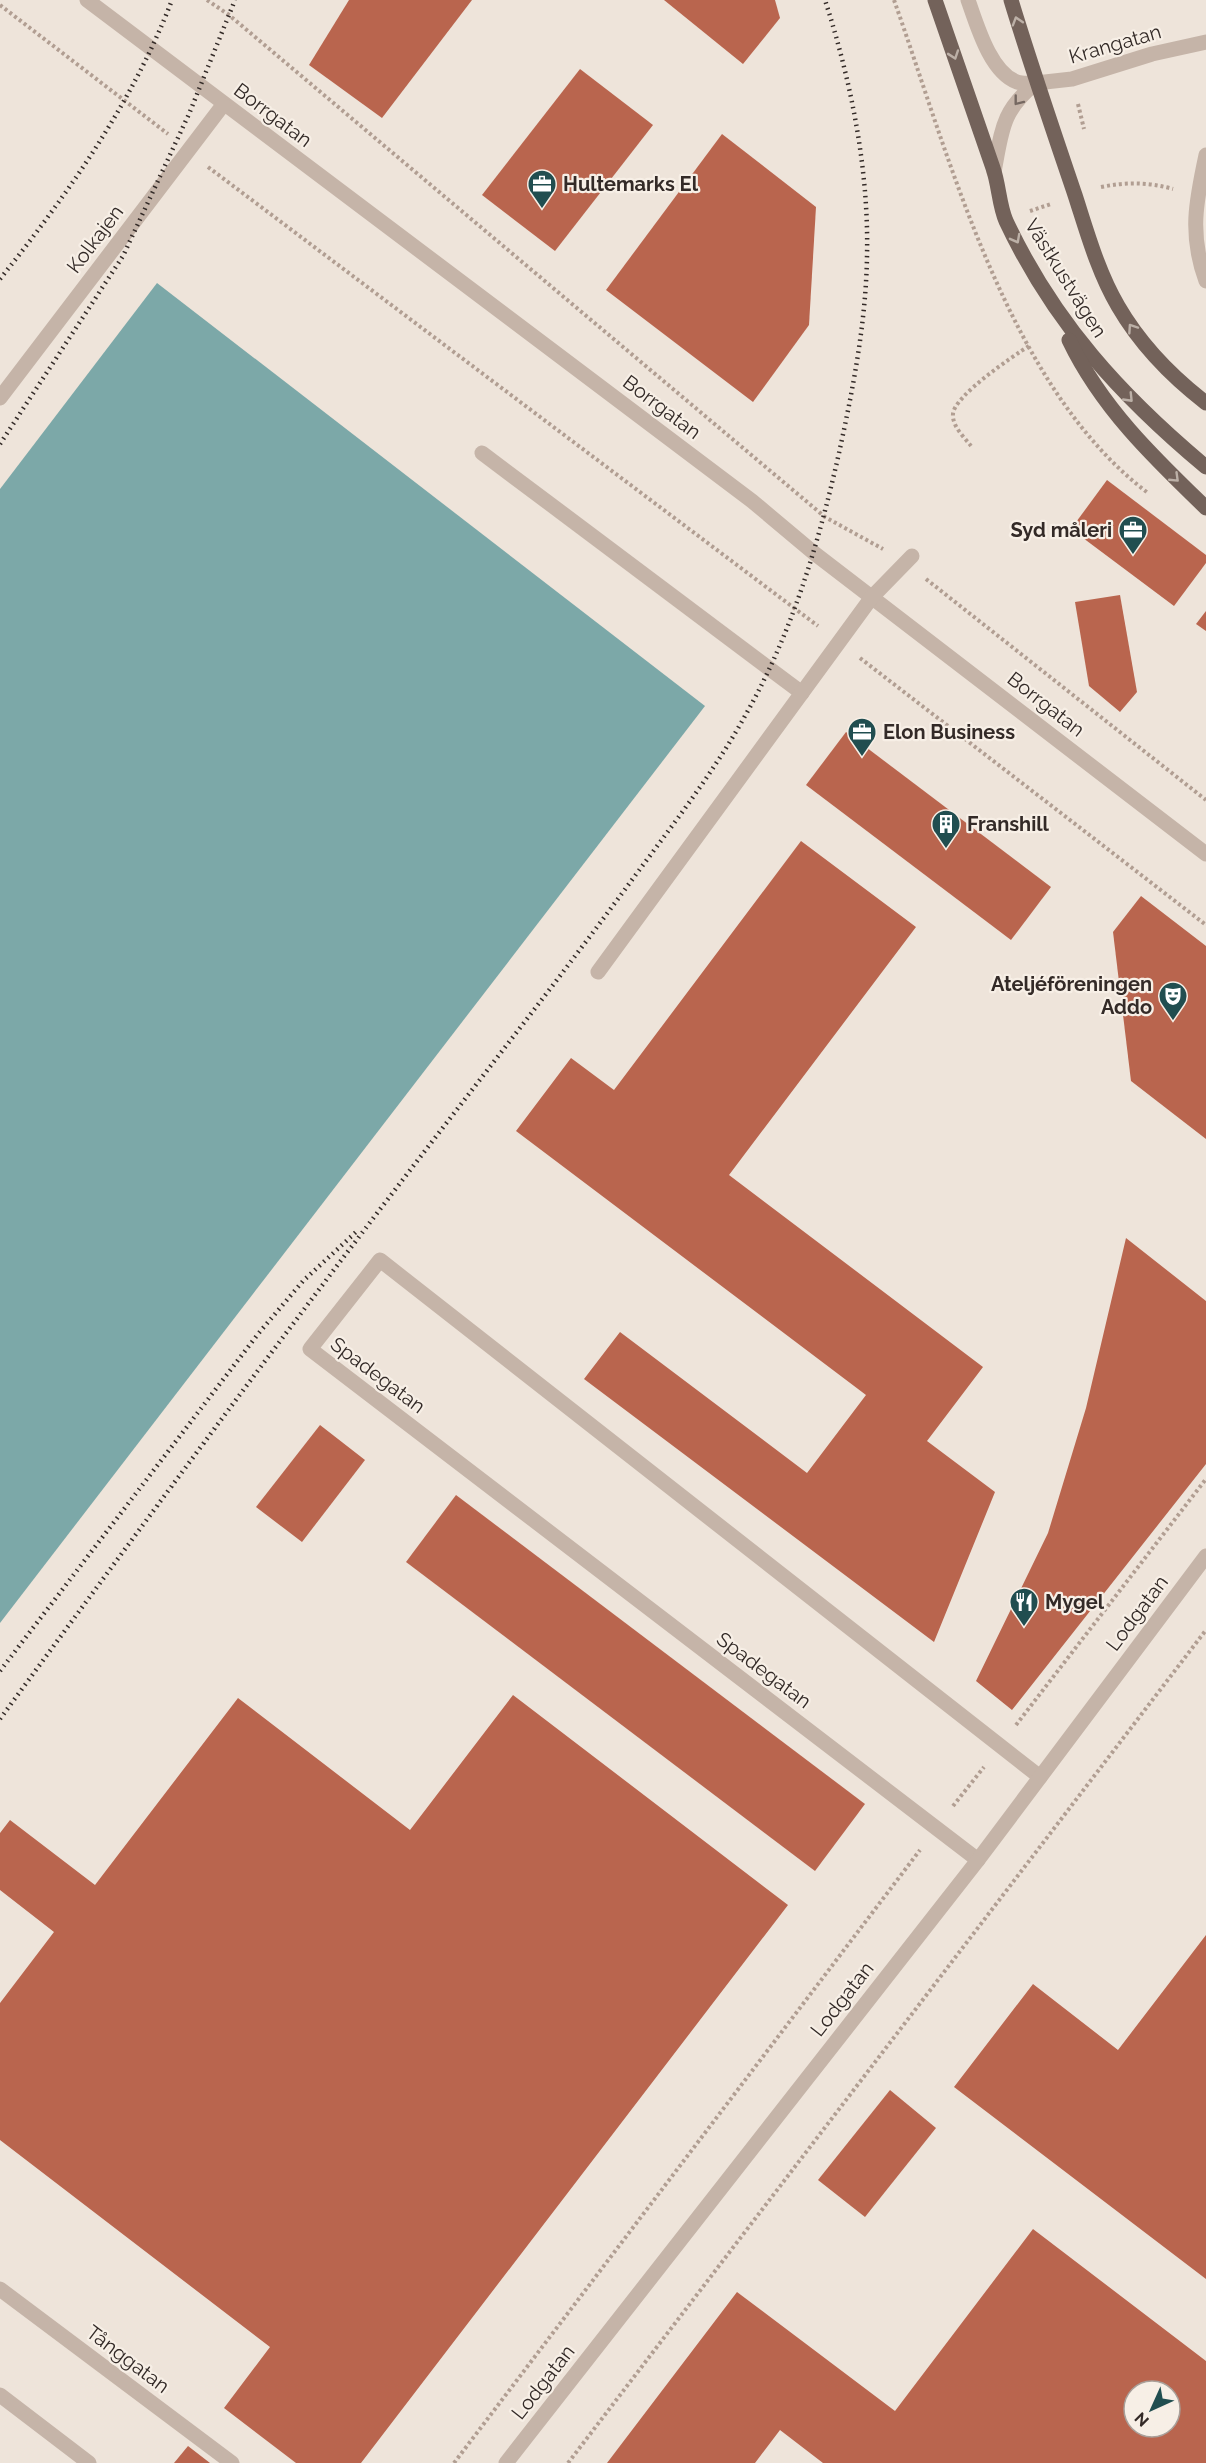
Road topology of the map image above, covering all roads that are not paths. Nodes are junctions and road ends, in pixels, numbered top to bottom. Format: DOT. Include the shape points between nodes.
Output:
graph roads {
  1 [pos="87,0"];
  2 [pos="935,0"];
  3 [pos="968,0"];
  4 [pos="1011,0"];
  5 [pos="1206,42"];
  6 [pos="1036,83"];
  7 [pos="223,105"];
  8 [pos="1206,155"];
  9 [pos="994,172"];
  10 [pos="1206,281"];
  11 [pos="1052,303"];
  12 [pos="0,398"];
  13 [pos="1206,403"];
  14 [pos="482,453"];
  15 [pos="1206,467"];
  16 [pos="1206,508"];
  17 [pos="908,559"];
  18 [pos="873,597"];
  19 [pos="802,693"];
  20 [pos="1206,854"];
  21 [pos="598,972"];
  22 [pos="1206,1556"];
  23 [pos="1040,1777"];
  24 [pos="978,1860"];
  25 [pos="0,2289"];
  26 [pos="0,2395"];
  27 [pos="89,2463"];
  28 [pos="232,2463"];
  29 [pos="506,2463"];
  1 -- 7 [label="street, Borrgatan"];
  2 -- 9 [label="main road, Västkustvägen, one-way"];
  3 -- 6 [label="street, Krangatan" via="981,37 1002,73 1018,83"];
  6 -- 4 [label="main road, Västkustvägen, one-way"];
  5 -- 6 [label="street, Krangatan" via="1072,79"];
  6 -- 9 [label="street, one-way" via="1022,94 1005,118"];
  13 -- 6 [label="main road, Västkustvägen, one-way" via="1144,346 1117,304 1093,249"];
  7 -- 12 [label="street, Kolkajen"];
  7 -- 18 [label="street, Borrgatan" via="752,501"];
  8 -- 10 [label="street" via="1194,224 1197,257"];
  9 -- 11 [label="main road, Västkustvägen, one-way" via="1005,219"];
  11 -- 15 [label="main road, Västkustvägen, one-way" via="1089,356 1158,428"];
  11 -- 16 [label="main road, one-way" via="1081,366 1108,405 1144,448"];
  14 -- 19 [label="street"];
  17 -- 18 [label="street"];
  18 -- 19 [label="street"];
  18 -- 20 [label="street, Borrgatan"];
  19 -- 21 [label="street"];
  22 -- 23 [label="street, Lodgatan"];
  23 -- 24 [label="street, Lodgatan"];
  23 -- 24 [label="street, Spadegatan" via="380,1260 309,1349"];
  24 -- 29 [label="street, Lodgatan"];
  25 -- 28 [label="street, Tånggatan"];
  26 -- 27 [label="street"];
}
